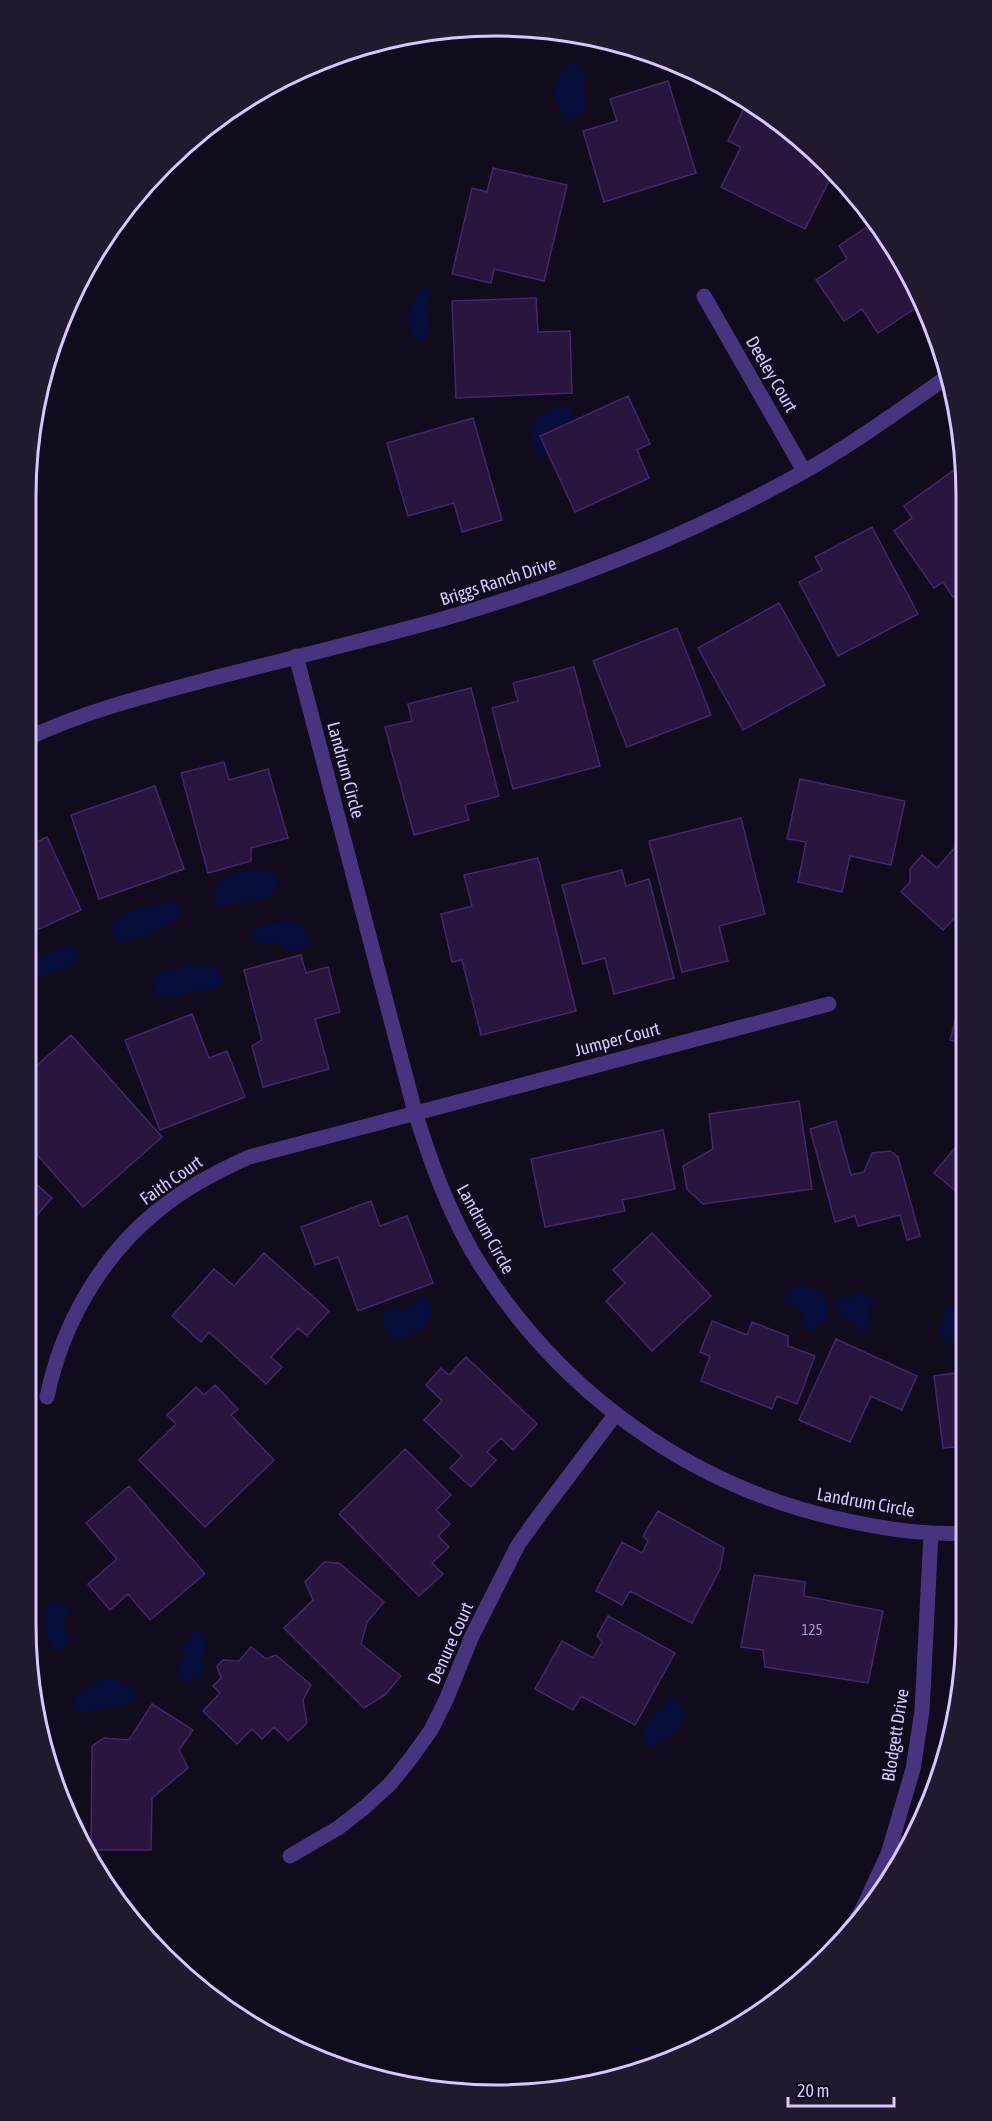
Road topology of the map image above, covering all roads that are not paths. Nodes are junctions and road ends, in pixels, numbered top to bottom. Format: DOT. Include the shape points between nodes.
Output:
graph roads {
  1 [pos="705,296"];
  2 [pos="941,381"];
  3 [pos="804,471"];
  4 [pos="296,656"];
  5 [pos="36,734"];
  6 [pos="829,1004"];
  7 [pos="415,1112"];
  8 [pos="47,1397"];
  9 [pos="615,1415"];
  10 [pos="932,1533"];
  11 [pos="956,1533"];
  12 [pos="290,1856"];
  13 [pos="867,1897"];
  1 -- 3 [label="street, Deeley Court"];
  2 -- 3 [label="street, Briggs Ranch Drive"];
  3 -- 4 [label="street, Briggs Ranch Drive" via="705,523 609,564 511,599"];
  4 -- 5 [label="street, Briggs Ranch Drive" via="131,699"];
  4 -- 7 [label="street, Landrum Circle"];
  6 -- 7 [label="street, Jumper Court"];
  7 -- 8 [label="street, Faith Court" via="249,1157 218,1171 162,1207 114,1255 94,1282 77,1311"];
  7 -- 9 [label="street, Landrum Circle" via="453,1214 481,1265 514,1314 553,1359"];
  9 -- 10 [label="street, Landrum Circle" via="702,1470 756,1494 812,1513 870,1526"];
  9 -- 12 [label="street, Denure Court" via="518,1545 472,1636 446,1701 411,1758 365,1807"];
  10 -- 11 [label="street, Landrum Circle"];
  10 -- 13 [label="street, Blodgett Drive" via="922,1711 913,1769 888,1854"];
}
